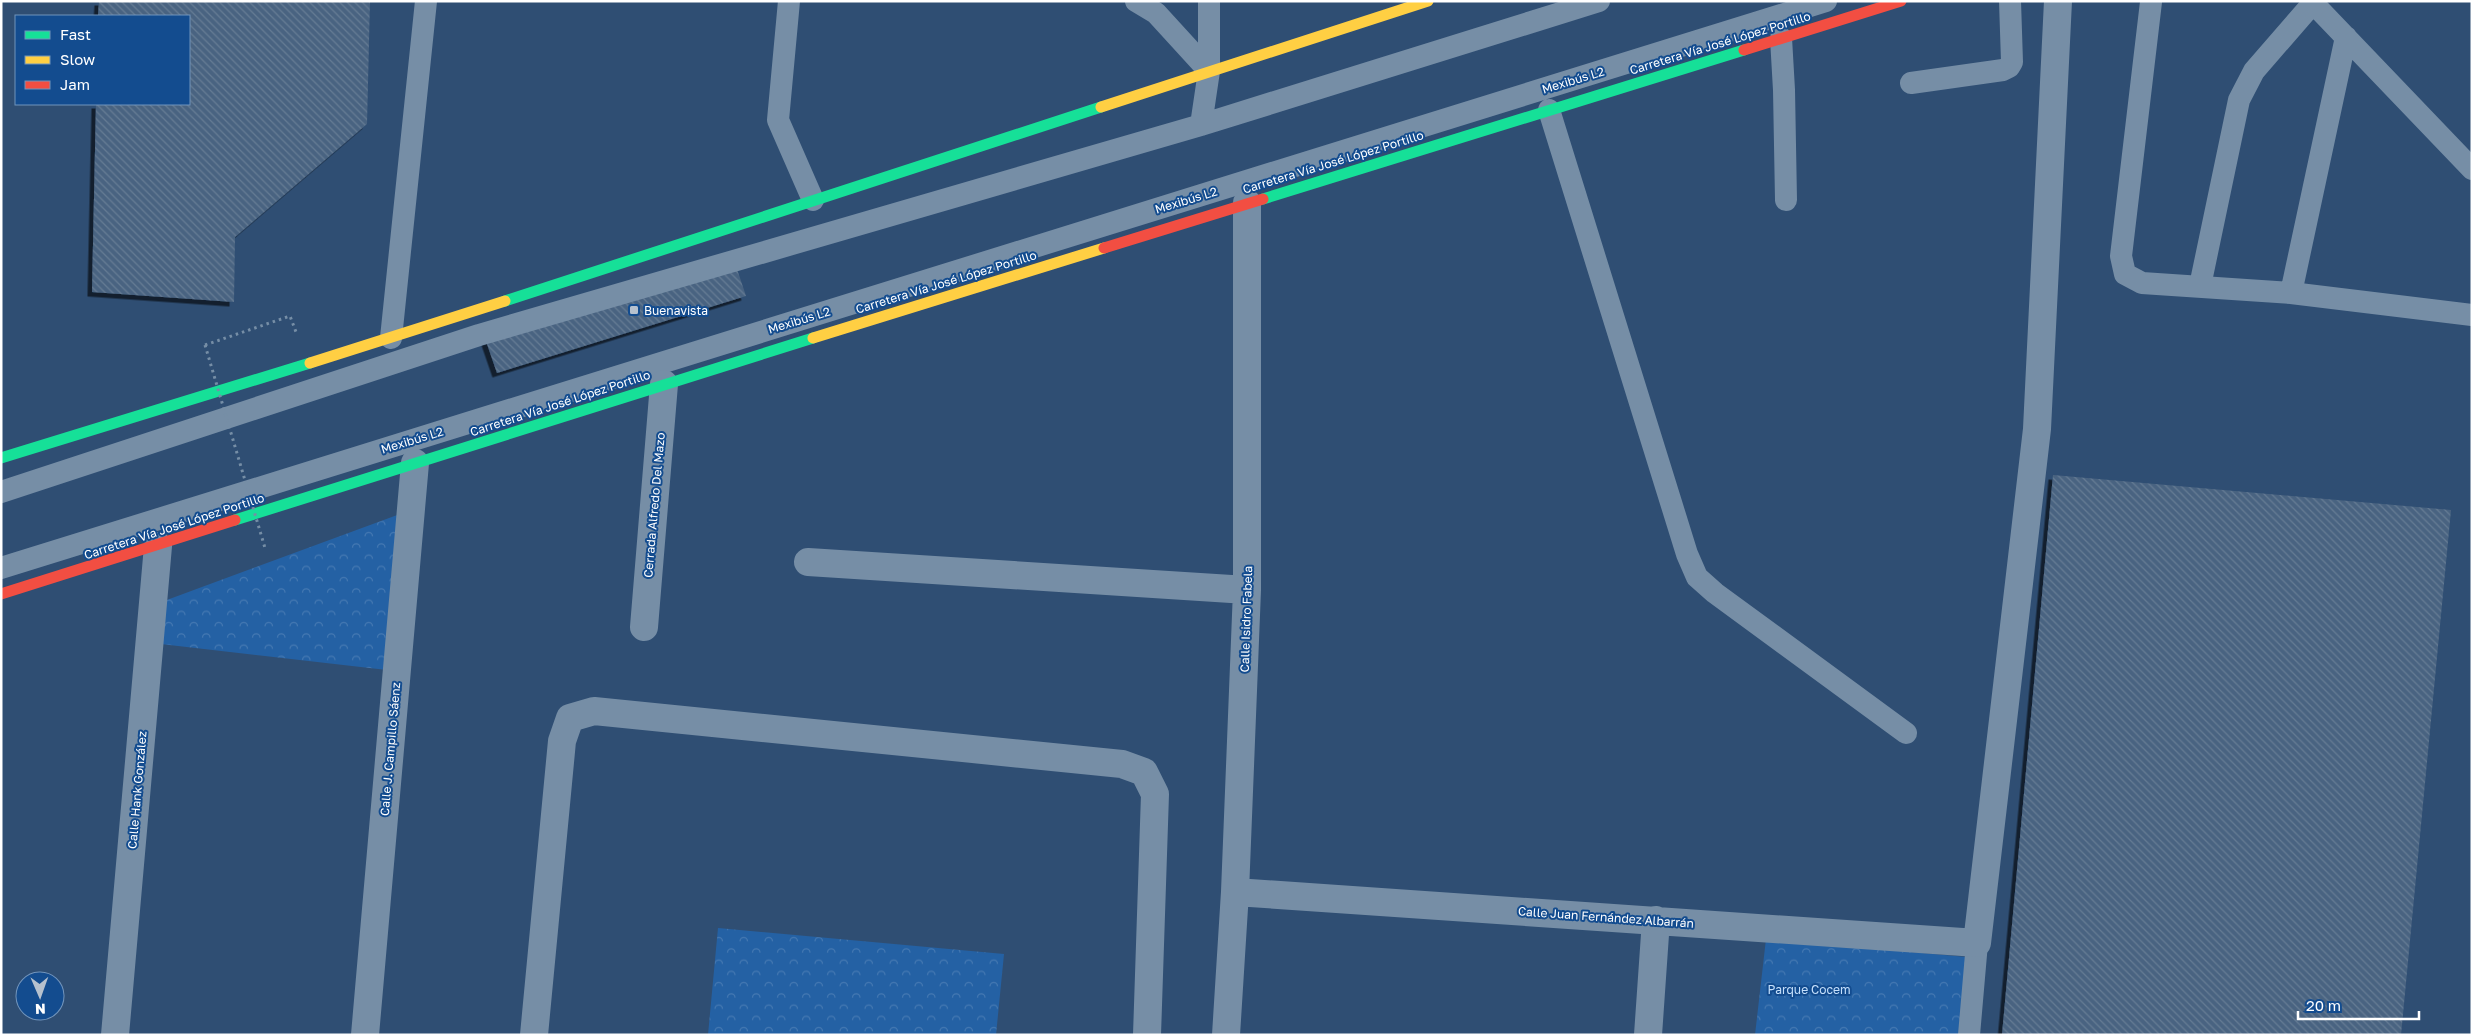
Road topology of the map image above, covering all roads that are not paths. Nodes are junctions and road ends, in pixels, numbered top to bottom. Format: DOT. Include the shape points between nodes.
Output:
graph roads {
  1 [pos="426,1"];
  2 [pos="789,1"];
  3 [pos="1136,1"];
  4 [pos="1209,1"];
  5 [pos="1428,1"];
  6 [pos="1599,1"];
  7 [pos="1826,1"];
  8 [pos="1901,1"];
  9 [pos="2010,1"];
  10 [pos="2058,1"];
  11 [pos="2151,2"];
  12 [pos="2312,2"];
  13 [pos="2346,37"];
  14 [pos="1781,38"];
  15 [pos="1209,71"];
  16 [pos="1911,82"];
  17 [pos="1549,110"];
  18 [pos="1202,125"];
  19 [pos="2472,169"];
  20 [pos="813,200"];
  21 [pos="1786,200"];
  22 [pos="1247,203"];
  23 [pos="2200,286"];
  24 [pos="2291,293"];
  25 [pos="2472,316"];
  26 [pos="391,338"];
  27 [pos="664,384"];
  28 [pos="1,458"];
  29 [pos="415,463"];
  30 [pos="1,492"];
  31 [pos="158,546"];
  32 [pos="808,562"];
  33 [pos="1,568"];
  34 [pos="1248,590"];
  35 [pos="1,594"];
  36 [pos="644,627"];
  37 [pos="1906,732"];
  38 [pos="1235,892"];
  39 [pos="1656,920"];
  40 [pos="1977,943"];
  41 [pos="116,1035"];
  42 [pos="365,1035"];
  43 [pos="534,1035"];
  44 [pos="1147,1035"];
  45 [pos="1226,1035"];
  46 [pos="1648,1035"];
  47 [pos="1969,1035"];
  1 -- 26 [label="lane"];
  2 -- 20 [label="lane" via="778,120"];
  3 -- 15 [label="lane" via="1156,13"];
  4 -- 15 [label="lane"];
  5 -- 15 [label="main road"];
  6 -- 18 [label="lane"];
  7 -- 33 [label="lane, Mexibús L2"];
  8 -- 14 [label="main road, Carretera Vía José López Portillo"];
  9 -- 16 [label="lane" via="2012,62 2009,67"];
  10 -- 40 [label="street" via="2037,429"];
  11 -- 23 [label="lane" via="2123,265 2125,274 2142,283"];
  12 -- 13 [label="lane"];
  12 -- 23 [label="lane" via="2254,70 2239,100"];
  13 -- 19 [label="lane"];
  13 -- 24 [label="lane"];
  14 -- 17 [label="main road, Carretera Vía José López Portillo"];
  14 -- 21 [label="lane"];
  15 -- 18 [label="lane"];
  15 -- 20 [label="main road"];
  17 -- 22 [label="main road, Carretera Vía José López Portillo"];
  17 -- 37 [label="lane" via="1686,554 1698,577 1715,594"];
  18 -- 30 [label="lane" via="479,335"];
  20 -- 26 [label="main road"];
  22 -- 27 [label="main road, Carretera Vía José López Portillo"];
  22 -- 34 [label="street, Calle Isidro Fabela"];
  23 -- 24 [label="lane"];
  24 -- 25 [label="lane"];
  26 -- 28 [label="main road"];
  27 -- 29 [label="main road, Carretera Vía José López Portillo"];
  27 -- 36 [label="street, Cerrada Alfredo Del Mazo"];
  29 -- 31 [label="main road, Carretera Vía José López Portillo"];
  29 -- 42 [label="street, Calle J. Campillo Sáenz"];
  31 -- 35 [label="main road, Carretera Vía José López Portillo"];
  31 -- 41 [label="street, Calle Hank González"];
  32 -- 34 [label="street"];
  34 -- 38 [label="street, Calle Isidro Fabela"];
  38 -- 39 [label="street, Calle Juan Fernández Albarrán"];
  38 -- 45 [label="street, Calle Isidro Fabela"];
  39 -- 40 [label="street, Calle Juan Fernández Albarrán"];
  39 -- 46 [label="street"];
  40 -- 47 [label="lane"];
  43 -- 44 [label="street" via="562,741 570,718 594,711 1122,764 1144,772 1154,794"];
}
